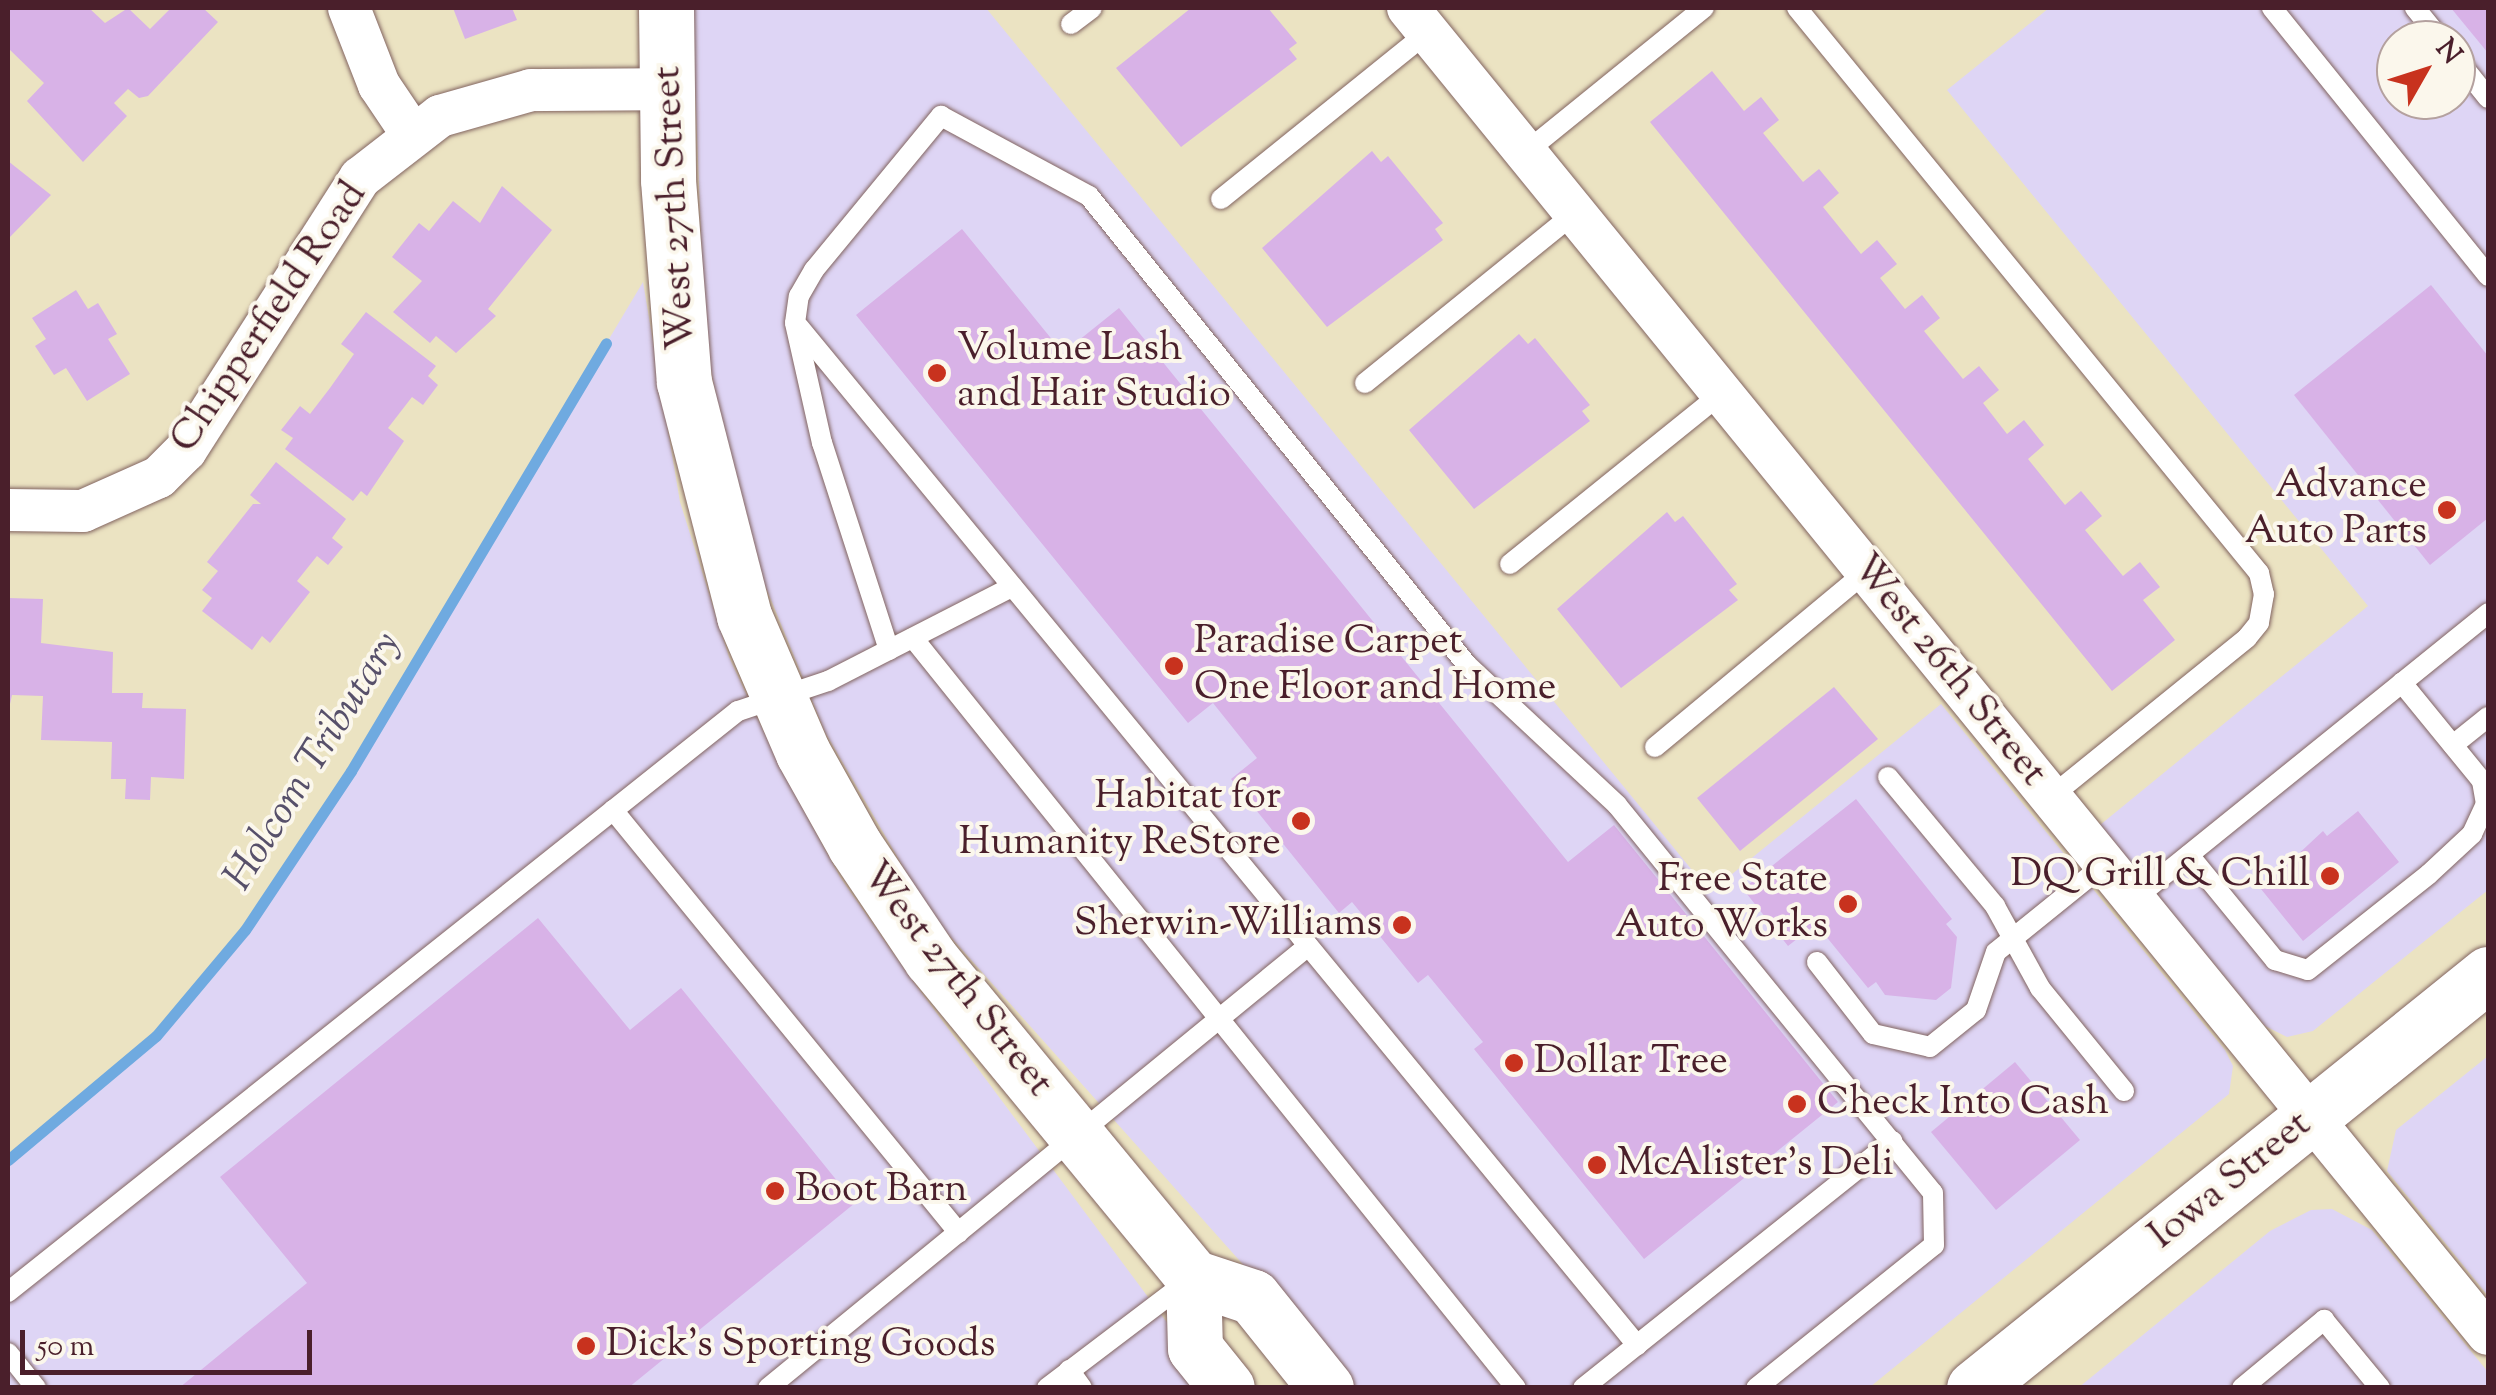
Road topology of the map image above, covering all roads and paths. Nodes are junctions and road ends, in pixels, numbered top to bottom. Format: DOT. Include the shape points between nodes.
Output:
graph roads {
  1 [pos="348,8"];
  2 [pos="666,8"];
  3 [pos="1092,8"];
  4 [pos="1704,8"];
  5 [pos="1797,8"];
  6 [pos="2272,8"];
  7 [pos="1418,20"];
  8 [pos="1071,24"];
  9 [pos="670,89"];
  10 [pos="412,134"];
  11 [pos="1526,152"];
  12 [pos="1221,199"];
  13 [pos="1575,213"];
  14 [pos="2488,276"];
  15 [pos="795,323"];
  16 [pos="1365,384"];
  17 [pos="1722,394"];
  18 [pos="8,510"];
  19 [pos="1510,564"];
  20 [pos="1867,571"];
  21 [pos="1012,587"];
  22 [pos="2488,613"];
  23 [pos="912,638"];
  24 [pos="890,650"];
  25 [pos="2402,683"];
  26 [pos="778,698"];
  27 [pos="2488,717"];
  28 [pos="2453,745"];
  29 [pos="1655,746"];
  30 [pos="1888,777"];
  31 [pos="2051,798"];
  32 [pos="613,810"];
  33 [pos="2189,855"];
  34 [pos="2105,864"];
  35 [pos="2134,899"];
  36 [pos="2012,938"];
  37 [pos="1308,946"];
  38 [pos="1816,962"];
  39 [pos="2488,974"];
  40 [pos="1220,1019"];
  41 [pos="2124,1091"];
  42 [pos="2311,1116"];
  43 [pos="1078,1136"];
  44 [pos="1892,1142"];
  45 [pos="959,1233"];
  46 [pos="1193,1277"];
  47 [pos="8,1292"];
  48 [pos="2488,1334"];
  49 [pos="1636,1344"];
  50 [pos="8,1353"];
  51 [pos="1068,1370"];
  52 [pos="36,1388"];
  53 [pos="768,1388"];
  54 [pos="1047,1388"];
  55 [pos="1082,1388"];
  56 [pos="1227,1388"];
  57 [pos="1326,1388"];
  58 [pos="1516,1388"];
  59 [pos="1583,1388"];
  60 [pos="1756,1388"];
  61 [pos="1974,1388"];
  62 [pos="2242,1388"];
  63 [pos="2380,1388"];
  1 -- 10 [label="street" via="379,85"];
  2 -- 9 [label="main road, West 27th Street"];
  3 -- 8 [label="lane"];
  4 -- 11 [label="lane"];
  5 -- 31 [label="lane" via="2259,573 2264,594 2258,624 2247,638"];
  6 -- 14 [label="lane"];
  7 -- 11 [label="street, West 26th Street"];
  7 -- 12 [label="lane"];
  9 -- 10 [label="street, Chipperfield Road" via="531,90 480,100"];
  9 -- 26 [label="main road, West 27th Street" via="668,180 684,382 723,551"];
  10 -- 18 [label="street, Chipperfield Road" via="350,192 202,425 160,477 83,511"];
  11 -- 13 [label="street, West 26th Street"];
  13 -- 16 [label="lane"];
  13 -- 17 [label="street, West 26th Street"];
  15 -- 21 [label="lane"];
  15 -- 24 [label="lane" via="822,443"];
  15 -- 44 [label="lane" via="799,296 814,270 941,116 1089,196 1467,665 1617,805"];
  17 -- 19 [label="lane"];
  17 -- 20 [label="street, West 26th Street"];
  20 -- 29 [label="lane"];
  20 -- 31 [label="street, West 26th Street"];
  21 -- 23 [label="lane"];
  21 -- 37 [label="lane"];
  22 -- 25 [label="lane"];
  23 -- 24 [label="lane"];
  23 -- 40 [label="lane"];
  24 -- 26 [label="lane"];
  25 -- 28 [label="lane"];
  25 -- 33 [label="lane"];
  26 -- 32 [label="lane" via="738,711"];
  26 -- 43 [label="main road, West 27th Street" via="828,801 907,926"];
  27 -- 28 [label="lane"];
  28 -- 33 [label="lane" via="2482,781 2486,804 2472,834 2308,970 2275,960"];
  30 -- 36 [label="lane" via="1996,906"];
  31 -- 34 [label="street, West 26th Street"];
  32 -- 45 [label="lane"];
  32 -- 47 [label="lane"];
  33 -- 35 [label="lane"];
  34 -- 35 [label="street, West 26th Street"];
  34 -- 36 [label="lane"];
  35 -- 42 [label="street, West 26th Street"];
  36 -- 38 [label="lane" via="1996,952 1976,1010 1930,1046 1873,1034"];
  36 -- 41 [label="lane" via="2040,988"];
  37 -- 40 [label="lane"];
  37 -- 49 [label="lane"];
  39 -- 42 [label="main road, Iowa Street"];
  40 -- 43 [label="lane"];
  40 -- 58 [label="lane"];
  42 -- 48 [label="street, West 26th Street"];
  42 -- 61 [label="main road, Iowa Street"];
  43 -- 45 [label="lane"];
  43 -- 46 [label="main road, West 27th Street"];
  44 -- 49 [label="lane"];
  44 -- 60 [label="lane" via="1933,1192 1934,1245"];
  45 -- 53 [label="lane"];
  46 -- 51 [label="lane"];
  46 -- 56 [label="main road" via="1195,1348"];
  46 -- 57 [label="main road" via="1253,1297"];
  49 -- 59 [label="lane"];
  50 -- 52 [label="lane"];
  51 -- 54 [label="lane"];
  51 -- 55 [label="lane"];
  62 -- 63 [label="lane" via="2324,1320"];
}
